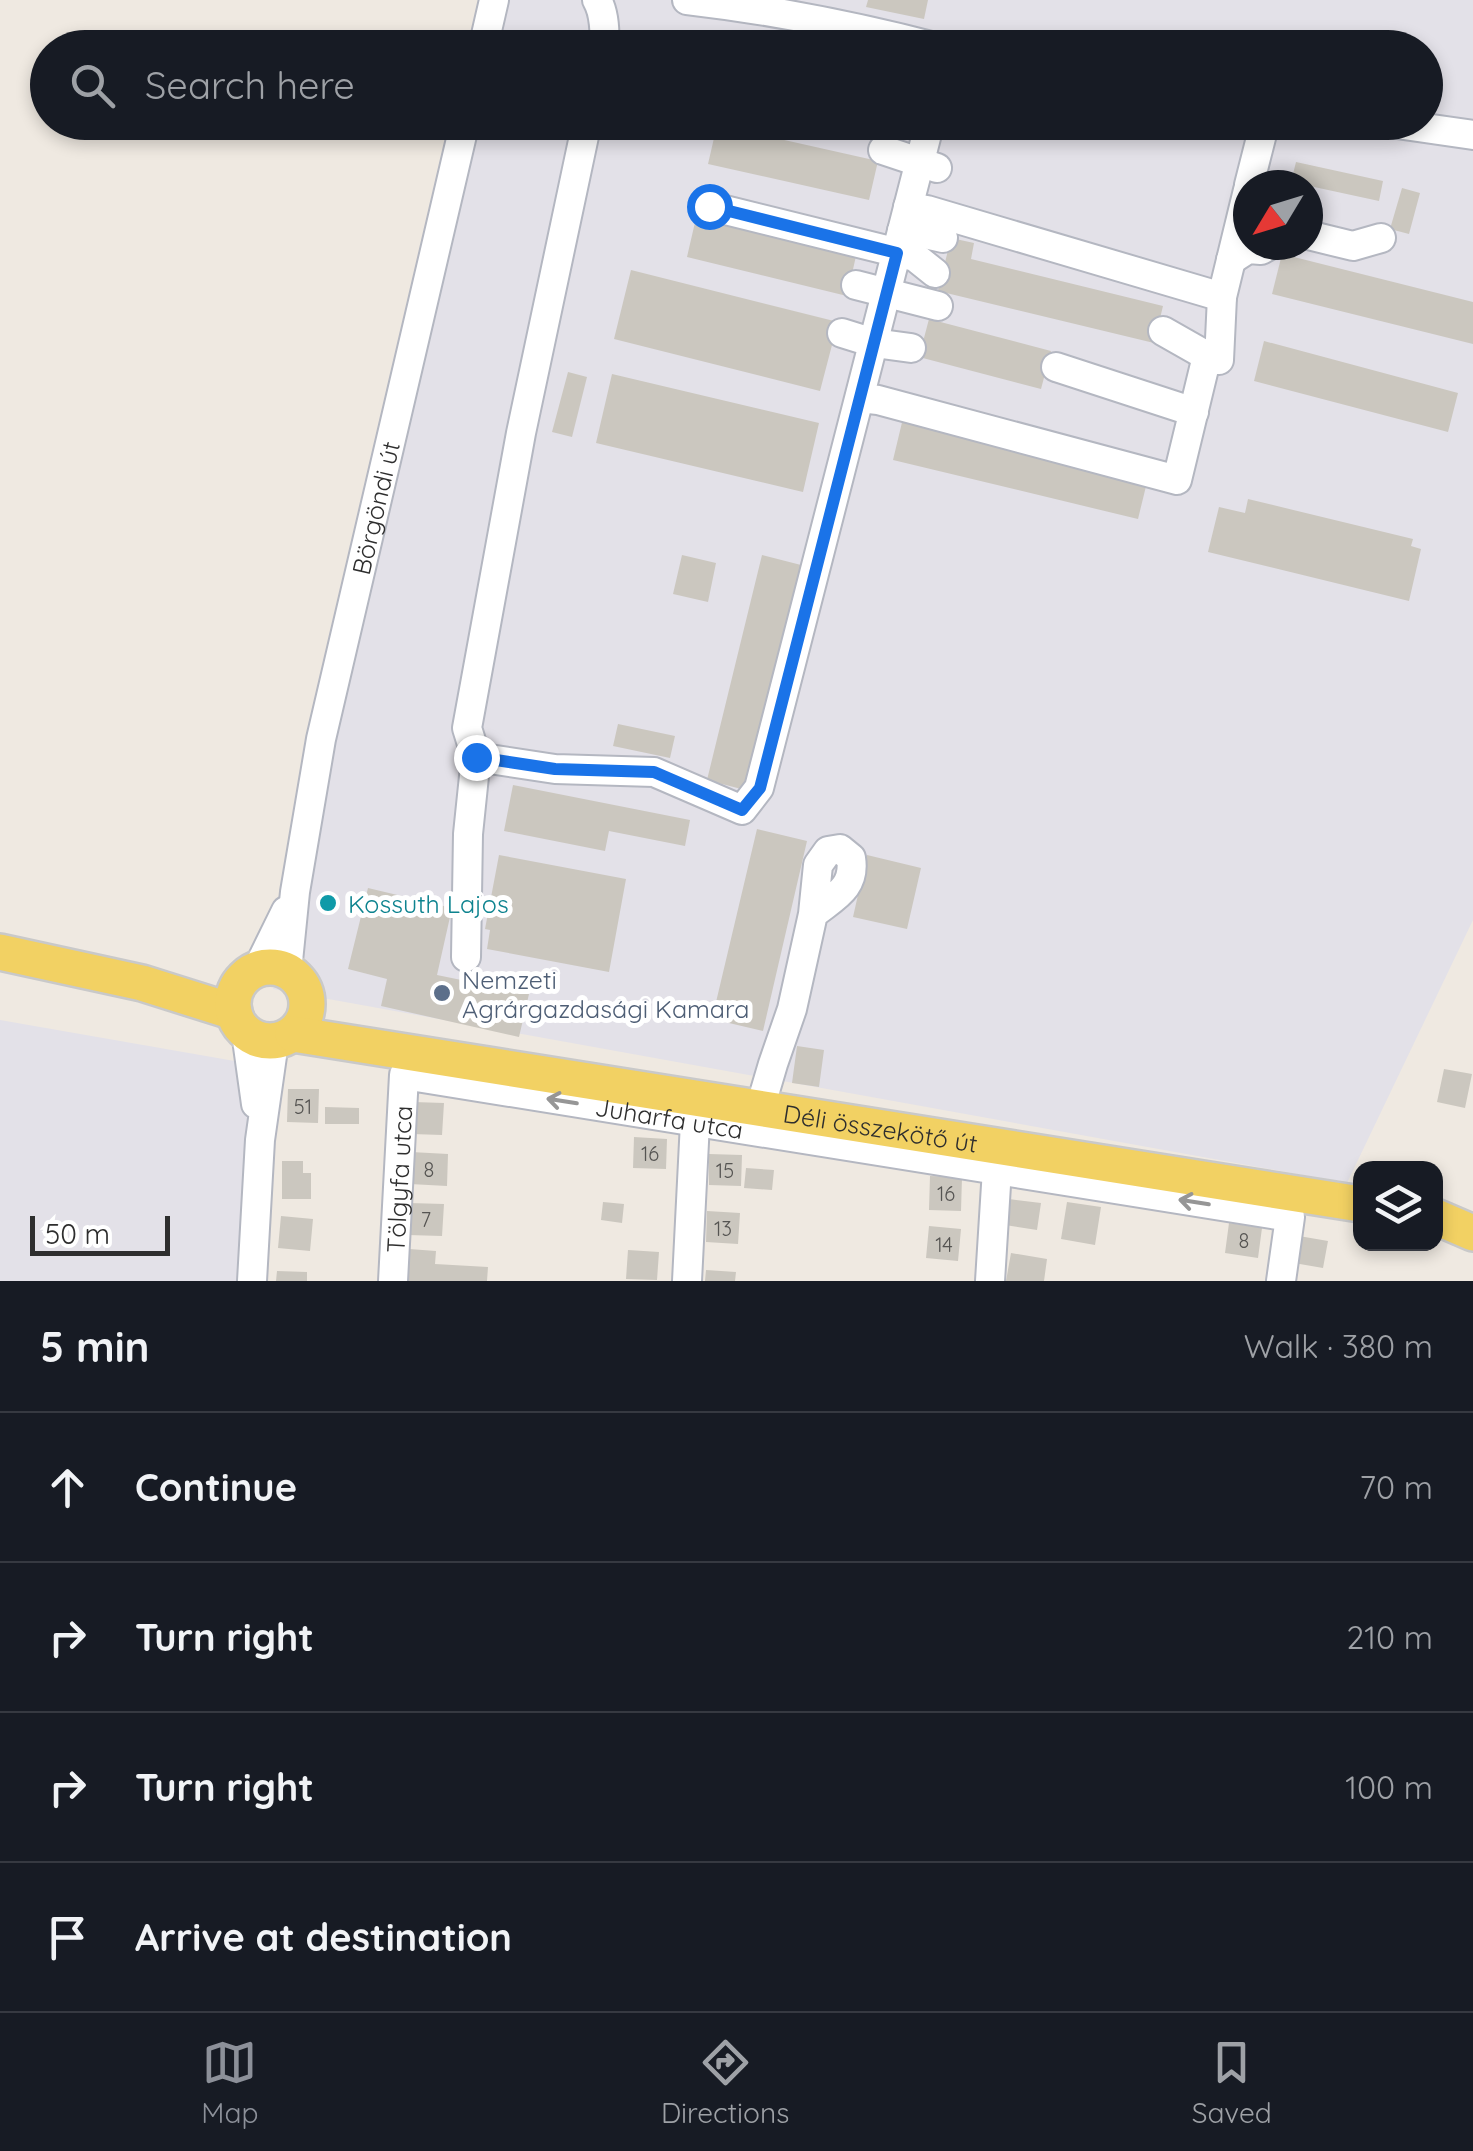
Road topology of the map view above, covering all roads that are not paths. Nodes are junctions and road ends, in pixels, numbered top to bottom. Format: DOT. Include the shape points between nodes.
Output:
graph roads {
  1 [pos="494,0"];
  2 [pos="597,0"];
  3 [pos="686,0"];
  4 [pos="734,3"];
  5 [pos="850,12"];
  6 [pos="487,30"];
  7 [pos="604,30"];
  8 [pos="894,30"];
  9 [pos="1443,131"];
  10 [pos="1473,135"];
  11 [pos="461,140"];
  12 [pos="583,140"];
  13 [pos="925,140"];
  14 [pos="1260,140"];
  15 [pos="883,150"];
  16 [pos="920,161"];
  17 [pos="1253,170"];
  18 [pos="709,206"];
  19 [pos="918,238"];
  20 [pos="1381,238"];
  21 [pos="1323,239"];
  22 [pos="1233,252"];
  23 [pos="1231,260"];
  24 [pos="856,286"];
  25 [pos="896,296"];
  26 [pos="1222,297"];
  27 [pos="938,306"];
  28 [pos="1162,331"];
  29 [pos="842,333"];
  30 [pos="893,346"];
  31 [pos="1207,356"];
  32 [pos="1056,367"];
  33 [pos="869,399"];
  34 [pos="1194,412"];
  35 [pos="476,757"];
  36 [pos="813,914"];
  37 [pos="0,952"];
  38 [pos="466,957"];
  39 [pos="267,1006"];
  40 [pos="402,1063"];
  41 [pos="760,1108"];
  42 [pos="695,1122"];
  43 [pos="997,1170"];
  44 [pos="1353,1203"];
  45 [pos="1473,1213"];
  46 [pos="1443,1215"];
  47 [pos="1443,1219"];
  48 [pos="1473,1233"];
  49 [pos="252,1281"];
  50 [pos="393,1281"];
  51 [pos="687,1281"];
  52 [pos="990,1281"];
  53 [pos="1281,1281"];
  1 -- 6 [label="street"];
  2 -- 7 [label="street"];
  3 -- 4 [label="street"];
  4 -- 5 [label="street"];
  5 -- 8 [label="street"];
  9 -- 10 [label="street"];
  11 -- 39 [label="street, Börgöndi út" via="321,739"];
  12 -- 35 [label="street" via="467,728"];
  13 -- 16 [label="street"];
  14 -- 17 [label="street"];
  15 -- 16 [label="street"];
  16 -- 19 [label="street"];
  18 -- 19 [label="street"];
  19 -- 25 [label="street"];
  19 -- 26 [label="street"];
  20 -- 21 [label="street" via="1354,246"];
  22 -- 23 [label="street"];
  23 -- 26 [label="street"];
  24 -- 25 [label="street"];
  25 -- 27 [label="street"];
  25 -- 30 [label="street"];
  26 -- 31 [label="street" via="1219,360"];
  28 -- 31 [label="street"];
  29 -- 30 [label="street"];
  30 -- 33 [label="street"];
  31 -- 34 [label="street"];
  32 -- 34 [label="street"];
  33 -- 34 [label="street" via="1177,480"];
  33 -- 35 [label="street" via="848,446 764,777 742,810 654,772 555,769"];
  35 -- 38 [label="street"];
  36 -- 41 [label="street"];
  37 -- 39 [label="main road, Déli összekötő út"];
  39 -- 40 [label="main road, Déli összekötő út"];
  39 -- 49 [label="street, Börgöndi út"];
  40 -- 41 [label="main road, Déli összekötő út"];
  42 -- 40 [label="street, Juharfa utca, one-way"];
  40 -- 50 [label="street, Tölgyfa utca"];
  41 -- 44 [label="main road, Déli összekötő út"];
  42 -- 43 [label="street, Juharfa utca"];
  42 -- 51 [label="street"];
  43 -- 52 [label="street"];
  53 -- 43 [label="street, Juharfa utca, one-way" via="1290,1218"];
  45 -- 46 [label="main road"];
  47 -- 48 [label="main road"];
}
